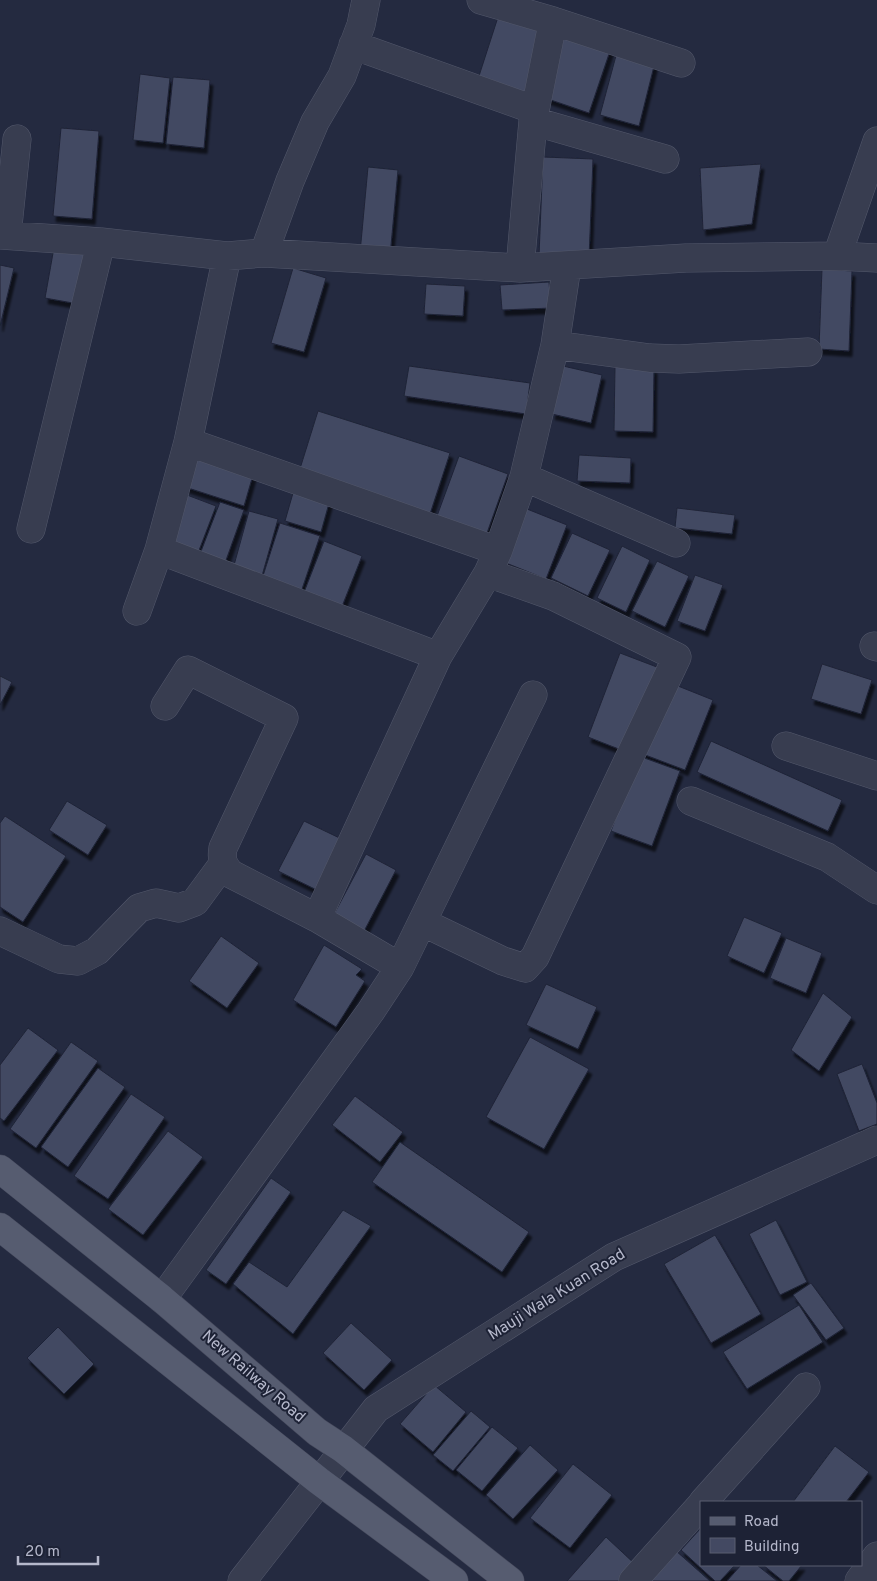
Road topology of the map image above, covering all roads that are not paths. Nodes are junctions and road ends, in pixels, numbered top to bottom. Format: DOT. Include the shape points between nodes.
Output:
graph roads {
  1 [pos="366,0"];
  2 [pos="481,0"];
  3 [pos="553,21"];
  4 [pos="353,45"];
  5 [pos="681,63"];
  6 [pos="534,116"];
  7 [pos="17,139"];
  8 [pos="877,141"];
  9 [pos="665,159"];
  10 [pos="4,235"];
  11 [pos="101,242"];
  12 [pos="264,253"];
  13 [pos="227,256"];
  14 [pos="837,256"];
  15 [pos="877,258"];
  16 [pos="567,266"];
  17 [pos="520,268"];
  18 [pos="555,345"];
  19 [pos="808,352"];
  20 [pos="188,442"];
  21 [pos="524,477"];
  22 [pos="31,530"];
  23 [pos="676,543"];
  24 [pos="159,550"];
  25 [pos="493,562"];
  26 [pos="137,611"];
  27 [pos="438,656"];
  28 [pos="533,695"];
  29 [pos="165,706"];
  30 [pos="786,746"];
  31 [pos="877,776"];
  32 [pos="692,801"];
  33 [pos="223,864"];
  34 [pos="877,890"];
  35 [pos="317,918"];
  36 [pos="422,922"];
  37 [pos="0,931"];
  38 [pos="400,967"];
  39 [pos="877,1140"];
  40 [pos="0,1169"];
  41 [pos="0,1227"];
  42 [pos="162,1299"];
  43 [pos="806,1387"];
  44 [pos="281,1401"];
  45 [pos="257,1432"];
  46 [pos="343,1449"];
  47 [pos="319,1481"];
  48 [pos="705,1501"];
  49 [pos="700,1506"];
  50 [pos="877,1556"];
  51 [pos="438,1576"];
  52 [pos="242,1581"];
  53 [pos="510,1581"];
  54 [pos="634,1581"];
  55 [pos="859,1581"];
  1 -- 4 [label="street"];
  2 -- 3 [label="street"];
  3 -- 5 [label="street"];
  3 -- 6 [label="street"];
  4 -- 6 [label="street"];
  4 -- 12 [label="street" via="342,76 315,122"];
  6 -- 9 [label="street"];
  6 -- 17 [label="street"];
  7 -- 10 [label="street"];
  8 -- 14 [label="street"];
  10 -- 11 [label="street"];
  11 -- 13 [label="street"];
  11 -- 22 [label="street"];
  12 -- 13 [label="street"];
  12 -- 17 [label="street"];
  13 -- 20 [label="street"];
  14 -- 15 [label="street"];
  14 -- 16 [label="street" via="686,258"];
  16 -- 17 [label="street"];
  16 -- 18 [label="street"];
  18 -- 19 [label="street" via="679,359"];
  18 -- 21 [label="street"];
  20 -- 24 [label="street"];
  20 -- 25 [label="street"];
  21 -- 23 [label="street"];
  21 -- 25 [label="street"];
  24 -- 26 [label="street"];
  24 -- 27 [label="street"];
  25 -- 27 [label="street"];
  25 -- 36 [label="street" via="553,596 677,657 535,958 525,968 503,962"];
  27 -- 35 [label="street"];
  28 -- 36 [label="street"];
  29 -- 33 [label="street" via="188,670 284,718 223,848"];
  30 -- 31 [label="street"];
  32 -- 34 [label="street" via="827,857"];
  33 -- 35 [label="street" via="231,874"];
  33 -- 37 [label="street" via="195,902 179,908 156,903 139,908 97,951 78,961 59,959"];
  35 -- 38 [label="street"];
  36 -- 38 [label="street"];
  38 -- 42 [label="street"];
  39 -- 46 [label="street, Mauji Wala Kuan Road" via="614,1257 376,1408"];
  40 -- 42 [label="main road, New Railway Road"];
  41 -- 45 [label="main road"];
  42 -- 44 [label="main road, New Railway Road"];
  43 -- 48 [label="street"];
  44 -- 45 [label="main road"];
  44 -- 46 [label="main road, New Railway Road"];
  45 -- 47 [label="main road"];
  46 -- 47 [label="street, Mauji Wala Kuan Road"];
  46 -- 53 [label="main road, New Railway Road"];
  47 -- 51 [label="main road"];
  47 -- 52 [label="street, Mauji Wala Kuan Road"];
  49 -- 54 [label="street"];
  50 -- 55 [label="street"];
}
